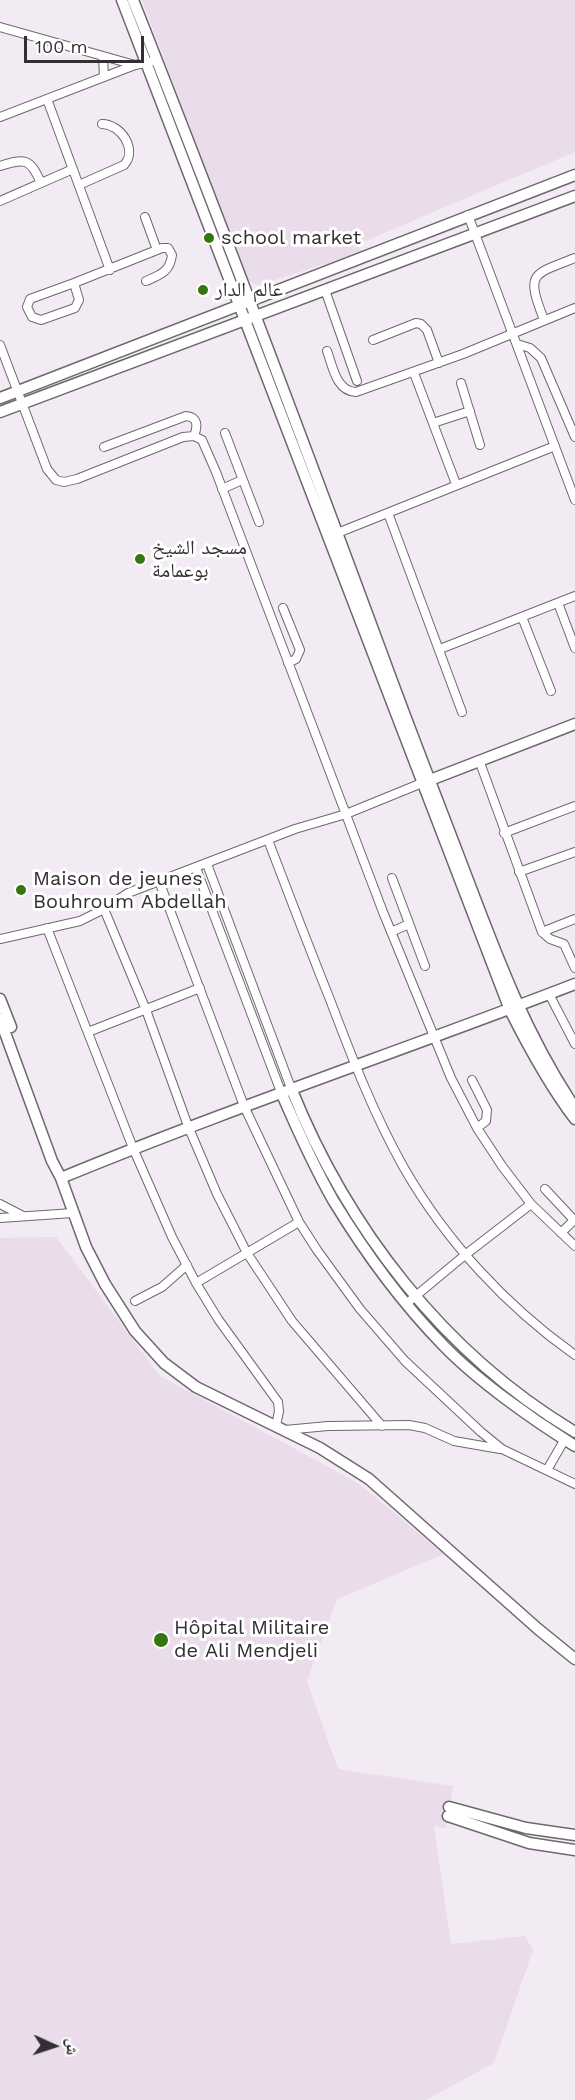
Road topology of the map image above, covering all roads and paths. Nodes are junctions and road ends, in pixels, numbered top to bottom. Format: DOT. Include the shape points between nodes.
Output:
graph roads {
  1 [pos="122,0"];
  2 [pos="133,0"];
  3 [pos="0,27"];
  4 [pos="103,56"];
  5 [pos="152,61"];
  6 [pos="135,65"];
  7 [pos="104,77"];
  8 [pos="47,99"];
  9 [pos="0,117"];
  10 [pos="102,124"];
  11 [pos="0,166"];
  12 [pos="73,169"];
  13 [pos="575,174"];
  14 [pos="41,183"];
  15 [pos="79,185"];
  16 [pos="546,186"];
  17 [pos="575,196"];
  18 [pos="0,201"];
  19 [pos="553,203"];
  20 [pos="468,215"];
  21 [pos="145,217"];
  22 [pos="475,232"];
  23 [pos="157,250"];
  24 [pos="575,258"];
  25 [pos="110,270"];
  26 [pos="146,281"];
  27 [pos="74,283"];
  28 [pos="324,290"];
  29 [pos="244,302"];
  30 [pos="575,308"];
  31 [pos="250,318"];
  32 [pos="544,320"];
  33 [pos="512,334"];
  34 [pos="374,340"];
  35 [pos="517,344"];
  36 [pos="0,345"];
  37 [pos="327,351"];
  38 [pos="439,363"];
  39 [pos="414,373"];
  40 [pos="357,381"];
  41 [pos="461,383"];
  42 [pos="17,392"];
  43 [pos="0,398"];
  44 [pos="22,404"];
  45 [pos="470,411"];
  46 [pos="0,412"];
  47 [pos="433,423"];
  48 [pos="225,433"];
  49 [pos="194,436"];
  50 [pos="575,437"];
  51 [pos="480,445"];
  52 [pos="555,446"];
  53 [pos="104,447"];
  54 [pos="242,480"];
  55 [pos="456,484"];
  56 [pos="222,489"];
  57 [pos="575,500"];
  58 [pos="388,513"];
  59 [pos="259,522"];
  60 [pos="332,535"];
  61 [pos="575,596"];
  62 [pos="558,603"];
  63 [pos="283,608"];
  64 [pos="522,617"];
  65 [pos="575,648"];
  66 [pos="440,649"];
  67 [pos="288,663"];
  68 [pos="551,691"];
  69 [pos="462,712"];
  70 [pos="575,724"];
  71 [pos="479,760"];
  72 [pos="425,782"];
  73 [pos="574,809"];
  74 [pos="346,814"];
  75 [pos="504,833"];
  76 [pos="268,840"];
  77 [pos="575,852"];
  78 [pos="207,864"];
  79 [pos="196,868"];
  80 [pos="519,872"];
  81 [pos="392,878"];
  82 [pos="159,881"];
  83 [pos="104,909"];
  84 [pos="575,920"];
  85 [pos="409,924"];
  86 [pos="47,928"];
  87 [pos="391,932"];
  88 [pos="542,932"];
  89 [pos="0,939"];
  90 [pos="425,966"];
  91 [pos="575,968"];
  92 [pos="575,984"];
  93 [pos="200,988"];
  94 [pos="549,994"];
  95 [pos="0,999"];
  96 [pos="514,1008"];
  97 [pos="146,1010"];
  98 [pos="0,1019"];
  99 [pos="88,1032"];
  100 [pos="434,1038"];
  101 [pos="575,1044"];
  102 [pos="355,1067"];
  103 [pos="472,1080"];
  104 [pos="286,1090"];
  105 [pos="244,1106"];
  106 [pos="575,1108"];
  107 [pos="575,1119"];
  108 [pos="188,1126"];
  109 [pos="477,1128"];
  110 [pos="133,1148"];
  111 [pos="61,1178"];
  112 [pos="545,1189"];
  113 [pos="0,1204"];
  114 [pos="531,1204"];
  115 [pos="73,1213"];
  116 [pos="25,1216"];
  117 [pos="0,1218"];
  118 [pos="574,1220"];
  119 [pos="299,1222"];
  120 [pos="561,1233"];
  121 [pos="575,1246"];
  122 [pos="247,1253"];
  123 [pos="465,1255"];
  124 [pos="187,1265"];
  125 [pos="196,1283"];
  126 [pos="415,1296"];
  127 [pos="135,1301"];
  128 [pos="406,1304"];
  129 [pos="575,1355"];
  130 [pos="382,1426"];
  131 [pos="281,1428"];
  132 [pos="575,1432"];
  133 [pos="565,1439"];
  134 [pos="575,1446"];
  135 [pos="502,1449"];
  136 [pos="547,1470"];
  137 [pos="575,1484"];
  138 [pos="575,1659"];
  139 [pos="575,1834"];
  140 [pos="575,1850"];
  1 -- 5 [label="main road"];
  2 -- 5 [label="main road"];
  3 -- 4 [label="street"];
  4 -- 6 [label="street"];
  4 -- 7 [label="street"];
  5 -- 6 [label="street"];
  5 -- 29 [label="main road"];
  6 -- 7 [label="street"];
  7 -- 8 [label="street"];
  8 -- 9 [label="street"];
  8 -- 12 [label="street"];
  10 -- 15 [label="street" via="113,125 121,132 129,159 124,165"];
  11 -- 14 [label="street" via="18,160 27,162"];
  12 -- 14 [label="street"];
  12 -- 15 [label="street"];
  13 -- 16 [label="main road"];
  14 -- 18 [label="street"];
  15 -- 25 [label="street"];
  16 -- 19 [label="main road"];
  16 -- 20 [label="main road"];
  17 -- 19 [label="main road"];
  19 -- 22 [label="main road"];
  20 -- 22 [label="street"];
  20 -- 29 [label="main road"];
  21 -- 23 [label="street"];
  22 -- 28 [label="main road"];
  22 -- 33 [label="street"];
  23 -- 25 [label="street"];
  23 -- 26 [label="street" via="170,250 171,263 164,273"];
  24 -- 32 [label="street" via="541,272 535,281 534,292"];
  25 -- 27 [label="street"];
  27 -- 27 [label="street" via="30,299 27,307 32,317 41,320 75,308 79,300"];
  28 -- 31 [label="main road"];
  28 -- 40 [label="street"];
  29 -- 31 [label="main road"];
  29 -- 42 [label="main road"];
  30 -- 32 [label="street"];
  31 -- 44 [label="main road"];
  31 -- 60 [label="main road"];
  32 -- 33 [label="street"];
  33 -- 35 [label="street"];
  33 -- 38 [label="street"];
  34 -- 38 [label="street" via="421,324"];
  35 -- 50 [label="street" via="530,348 541,358"];
  35 -- 52 [label="street"];
  36 -- 42 [label="street"];
  37 -- 39 [label="street" via="341,386 352,392"];
  38 -- 39 [label="street"];
  39 -- 47 [label="street"];
  41 -- 45 [label="street"];
  42 -- 43 [label="main road"];
  42 -- 44 [label="street"];
  44 -- 46 [label="main road"];
  44 -- 49 [label="street" via="49,474 59,482"];
  45 -- 47 [label="street"];
  45 -- 51 [label="street"];
  47 -- 55 [label="street"];
  48 -- 54 [label="street"];
  49 -- 53 [label="street" via="196,421 186,416"];
  49 -- 56 [label="street" via="204,445"];
  52 -- 55 [label="street"];
  52 -- 57 [label="street"];
  54 -- 56 [label="street"];
  54 -- 59 [label="street"];
  55 -- 58 [label="street"];
  56 -- 67 [label="street"];
  58 -- 60 [label="street"];
  58 -- 66 [label="street"];
  60 -- 72 [label="main road"];
  61 -- 62 [label="street"];
  62 -- 64 [label="street"];
  62 -- 65 [label="street"];
  63 -- 67 [label="street" via="300,647 298,656"];
  64 -- 66 [label="street"];
  64 -- 68 [label="street"];
  66 -- 69 [label="street"];
  67 -- 74 [label="street" via="329,761"];
  70 -- 71 [label="main road"];
  71 -- 72 [label="main road"];
  71 -- 75 [label="street"];
  72 -- 74 [label="street"];
  72 -- 96 [label="main road"];
  73 -- 75 [label="street"];
  74 -- 76 [label="street"];
  74 -- 87 [label="street"];
  75 -- 80 [label="street"];
  76 -- 78 [label="street"];
  76 -- 102 [label="street"];
  77 -- 80 [label="street"];
  78 -- 79 [label="street"];
  78 -- 104 [label="street"];
  79 -- 82 [label="street"];
  79 -- 104 [label="street"];
  80 -- 88 [label="street"];
  81 -- 85 [label="street"];
  82 -- 83 [label="street" via="128,893"];
  82 -- 93 [label="street"];
  83 -- 86 [label="street" via="81,921"];
  83 -- 97 [label="street"];
  84 -- 88 [label="street"];
  85 -- 87 [label="street"];
  85 -- 90 [label="street"];
  86 -- 89 [label="street"];
  86 -- 99 [label="street"];
  87 -- 100 [label="street"];
  88 -- 91 [label="street" via="564,944"];
  92 -- 94 [label="main road"];
  93 -- 97 [label="street"];
  93 -- 105 [label="street"];
  94 -- 96 [label="main road"];
  94 -- 101 [label="street"];
  95 -- 111 [label="main road" via="60,1161"];
  96 -- 100 [label="main road"];
  96 -- 106 [label="main road"];
  96 -- 107 [label="main road" via="528,1047"];
  97 -- 99 [label="street"];
  97 -- 108 [label="street"];
  98 -- 111 [label="main road"];
  99 -- 110 [label="street"];
  100 -- 102 [label="main road"];
  100 -- 109 [label="street"];
  102 -- 104 [label="main road"];
  102 -- 123 [label="street" via="405,1169"];
  103 -- 109 [label="street" via="488,1113 486,1121"];
  104 -- 105 [label="main road"];
  104 -- 126 [label="main road" via="339,1190"];
  104 -- 128 [label="main road" via="308,1152 334,1200"];
  105 -- 108 [label="main road"];
  105 -- 119 [label="street"];
  108 -- 110 [label="main road"];
  108 -- 122 [label="street"];
  109 -- 114 [label="street"];
  110 -- 111 [label="main road"];
  110 -- 124 [label="street"];
  111 -- 115 [label="main road"];
  112 -- 118 [label="street"];
  113 -- 116 [label="street"];
  114 -- 120 [label="street"];
  114 -- 123 [label="street"];
  115 -- 116 [label="street"];
  115 -- 131 [label="main road" via="105,1284 154,1354 196,1387"];
  116 -- 117 [label="street"];
  118 -- 120 [label="street"];
  119 -- 122 [label="street"];
  119 -- 135 [label="street" via="353,1300 405,1361"];
  120 -- 121 [label="street"];
  122 -- 125 [label="street"];
  122 -- 130 [label="street" via="292,1321"];
  123 -- 126 [label="street"];
  123 -- 129 [label="street" via="511,1302"];
  124 -- 125 [label="street"];
  124 -- 127 [label="street" via="156,1292"];
  125 -- 131 [label="street" via="278,1402"];
  126 -- 128 [label="street"];
  126 -- 132 [label="main road" via="477,1359"];
  128 -- 133 [label="main road" via="445,1347 480,1377"];
  130 -- 131 [label="street"];
  130 -- 135 [label="street" via="419,1427 453,1441"];
  131 -- 138 [label="main road" via="337,1457 384,1491"];
  133 -- 134 [label="main road"];
  133 -- 136 [label="street"];
  135 -- 136 [label="street"];
  136 -- 137 [label="street"];
  139 -- 140 [label="main road" via="449,1811 529,1843"];
}
